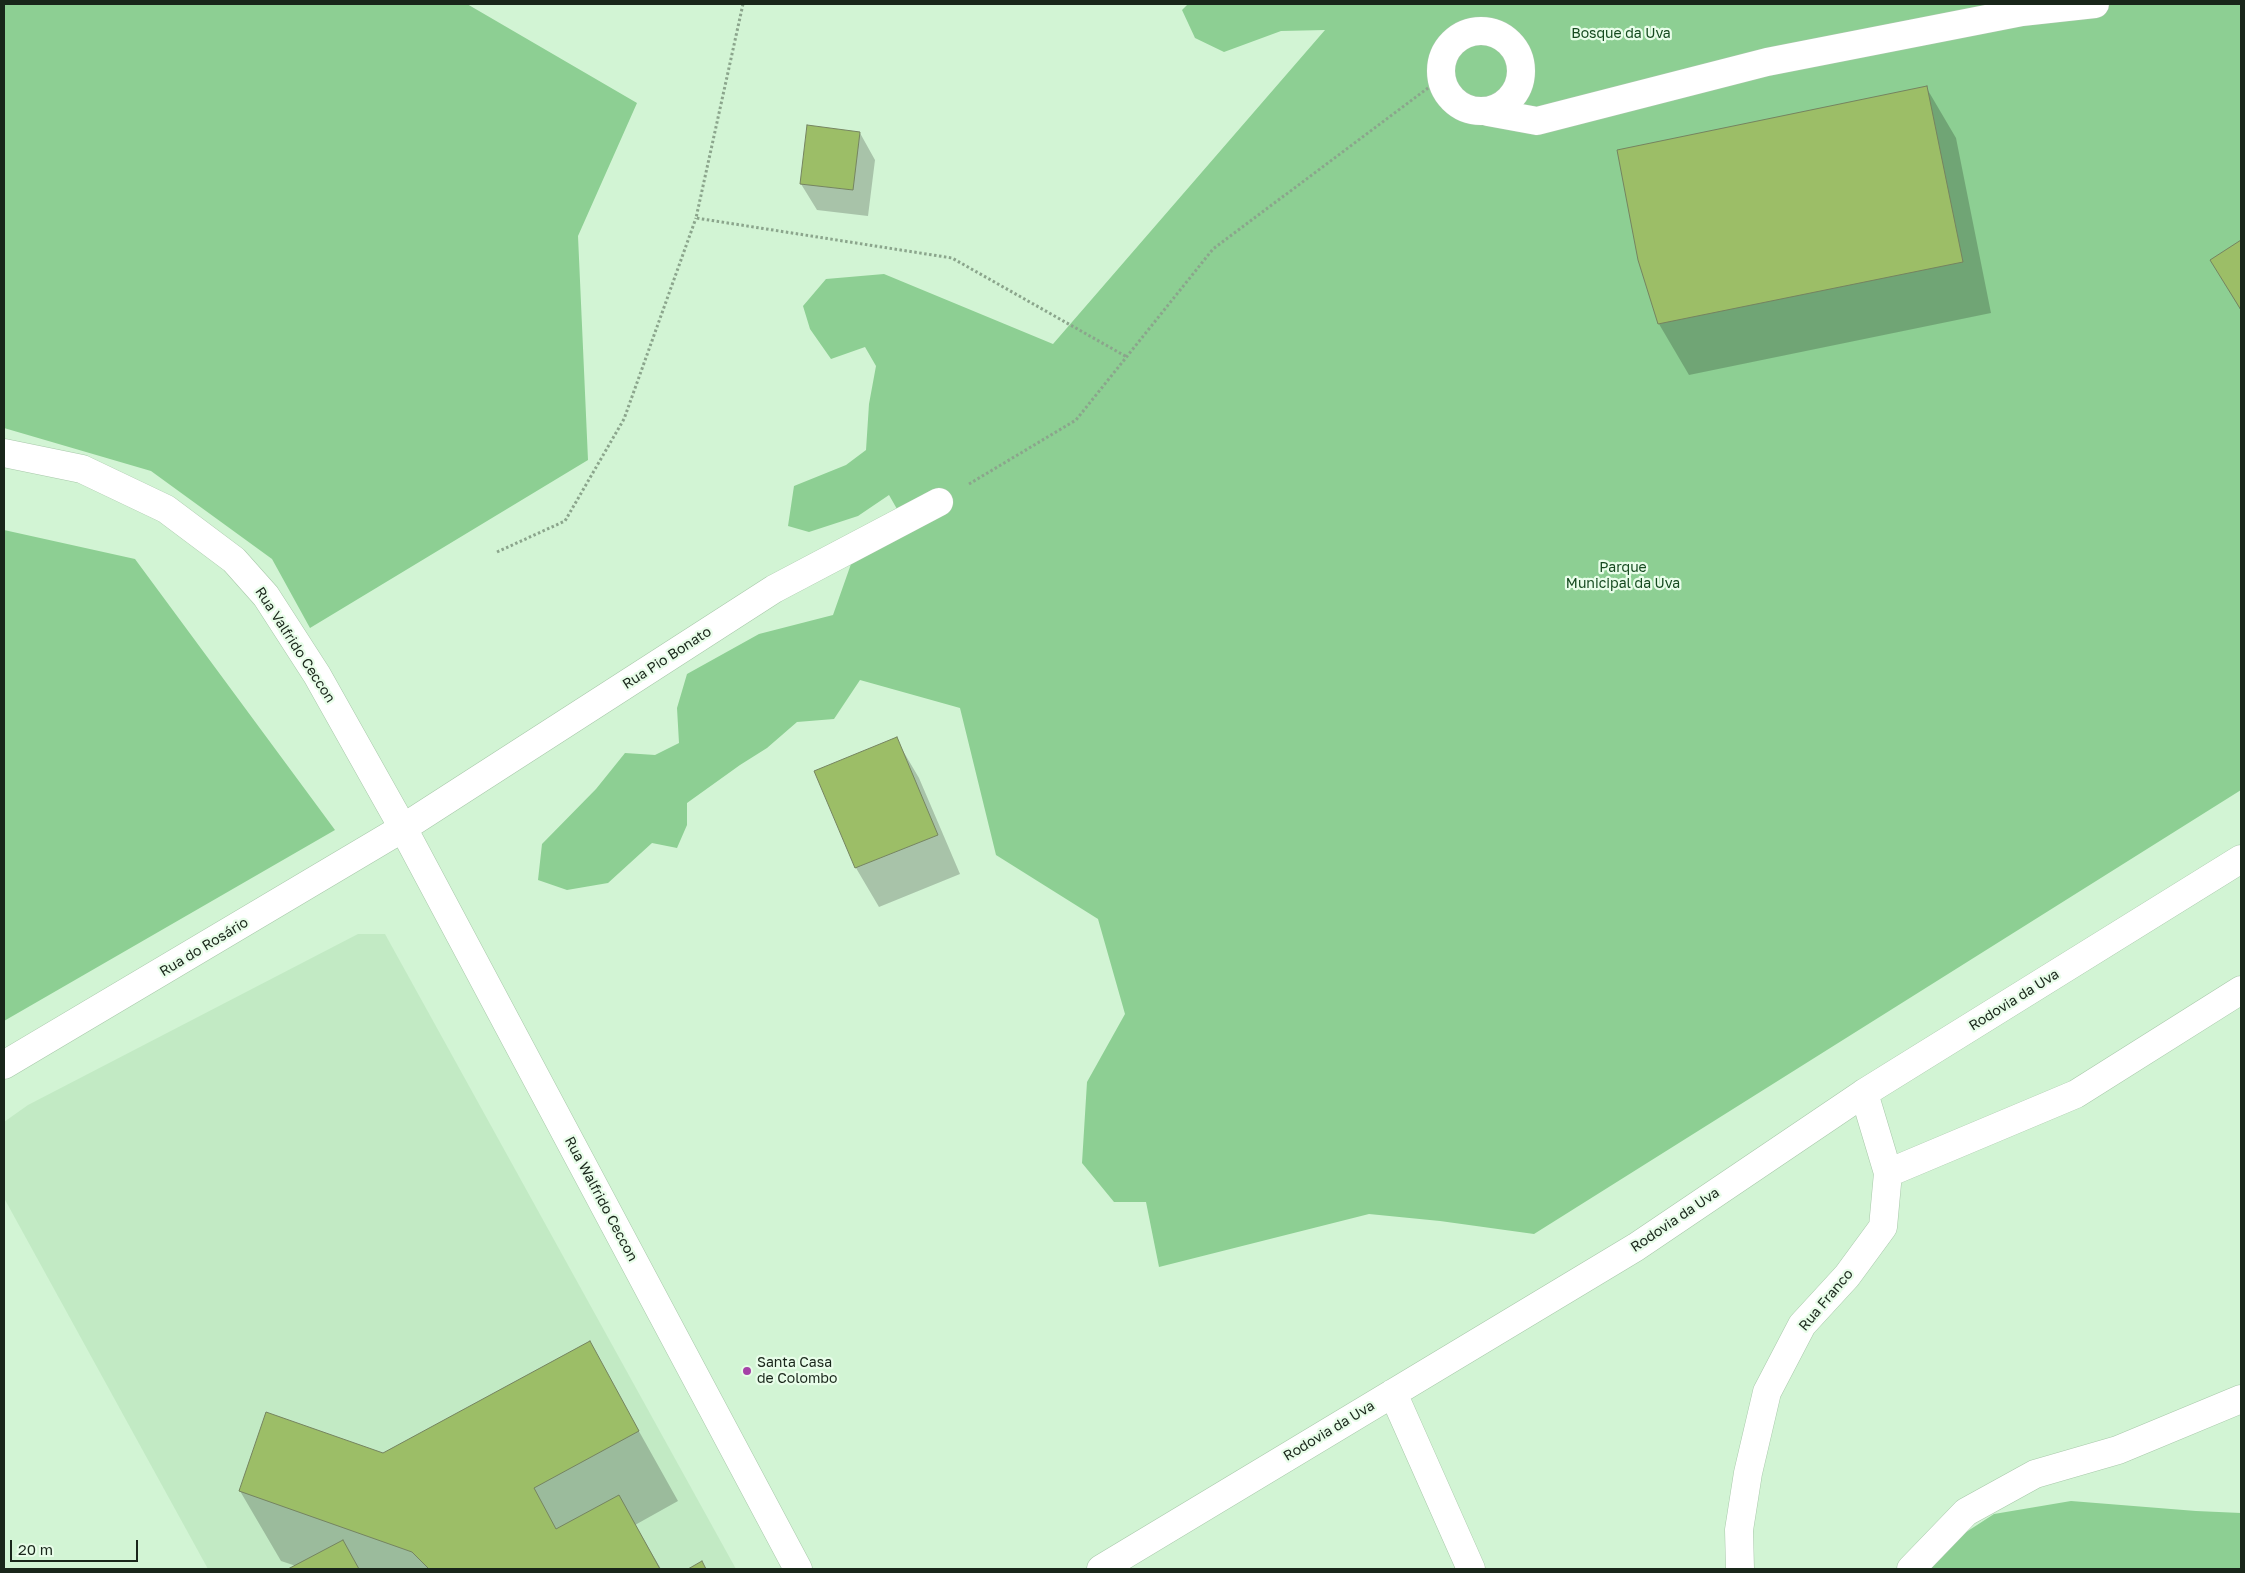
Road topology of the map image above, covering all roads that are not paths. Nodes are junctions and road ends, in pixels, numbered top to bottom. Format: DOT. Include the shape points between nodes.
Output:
graph roads {
  1 [pos="2095,4"];
  2 [pos="1488,112"];
  3 [pos="4,453"];
  4 [pos="939,502"];
  5 [pos="403,828"];
  6 [pos="2241,859"];
  7 [pos="2241,990"];
  8 [pos="4,1065"];
  9 [pos="1864,1093"];
  10 [pos="1888,1173"];
  11 [pos="1393,1393"];
  12 [pos="2241,1399"];
  13 [pos="798,1569"];
  14 [pos="1100,1569"];
  15 [pos="1471,1569"];
  16 [pos="1740,1569"];
  17 [pos="1911,1569"];
  1 -- 2 [label="street" via="2022,12 1767,62 1537,121"];
  2 -- 2 [label="street" via="1508,103 1520,85 1522,64 1512,44 1494,33 1473,31 1454,40 1442,58 1440,79 1450,98 1467,110"];
  3 -- 5 [label="street, Rua Valfrido Ceccon" via="82,469 166,509 234,560 266,596 317,675"];
  4 -- 5 [label="street, Rua Pio Bonato" via="774,589"];
  5 -- 8 [label="street, Rua do Rosário"];
  5 -- 13 [label="street, Rua Walfrido Ceccon"];
  6 -- 9 [label="street, Rodovia da Uva"];
  7 -- 10 [label="street" via="2076,1094"];
  9 -- 10 [label="street, Rua Franco"];
  9 -- 11 [label="street, Rodovia da Uva" via="1636,1247"];
  10 -- 16 [label="street, Rua Franco" via="1883,1227 1847,1276 1802,1324 1767,1392 1738,1530"];
  11 -- 14 [label="street, Rodovia da Uva"];
  11 -- 15 [label="street"];
  12 -- 17 [label="street" via="2118,1450 2035,1474 1966,1512"];
}
